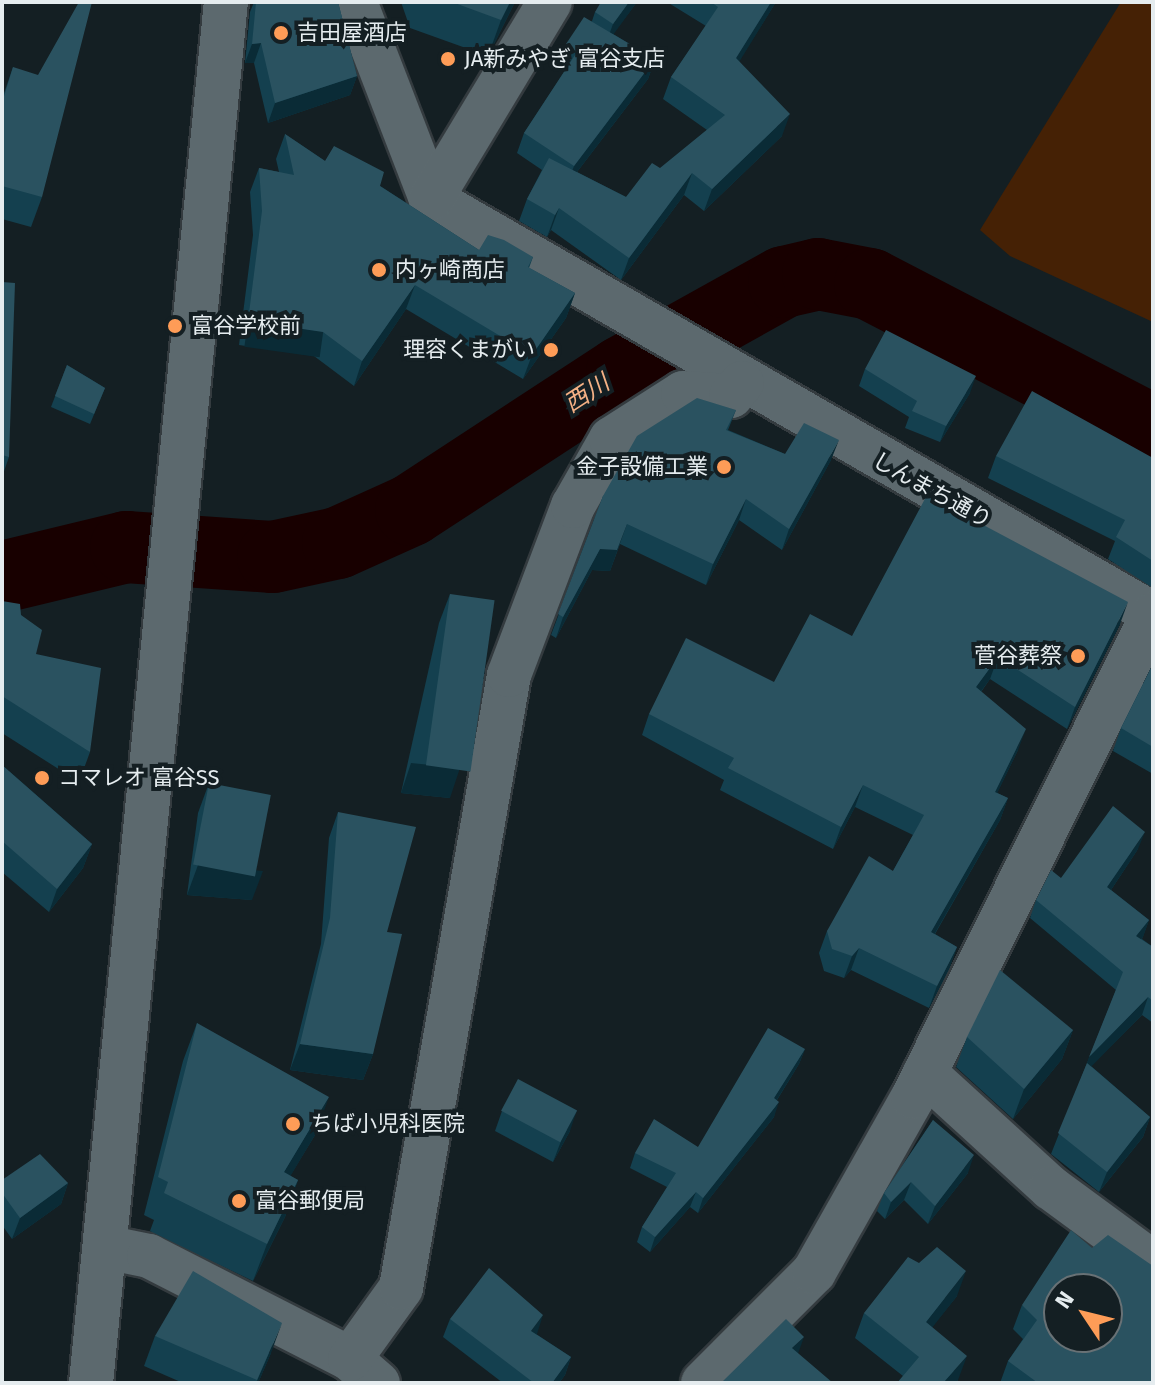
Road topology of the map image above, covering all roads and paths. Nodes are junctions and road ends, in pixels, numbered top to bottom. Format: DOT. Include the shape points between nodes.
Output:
graph roads {
  1 [pos="226,2"];
  2 [pos="355,2"];
  3 [pos="550,2"];
  4 [pos="431,199"];
  5 [pos="727,374"];
  6 [pos="1153,614"];
  7 [pos="925,1073"];
  8 [pos="105,1247"];
  9 [pos="1153,1263"];
  10 [pos="364,1371"];
  11 [pos="91,1383"];
  12 [pos="703,1383"];
  1 -- 8 [label="street" via="174,478"];
  2 -- 4 [label="street"];
  3 -- 4 [label="street"];
  4 -- 5 [label="street, しんまち通り"];
  5 -- 6 [label="street, しんまち通り"];
  5 -- 10 [label="street" via="731,396 683,393 611,439 573,506 509,675 401,1288"];
  6 -- 7 [label="street"];
  7 -- 9 [label="street" via="1051,1188"];
  7 -- 12 [label="street" via="814,1272"];
  8 -- 10 [label="street" via="149,1256"];
  8 -- 11 [label="street"];
}
